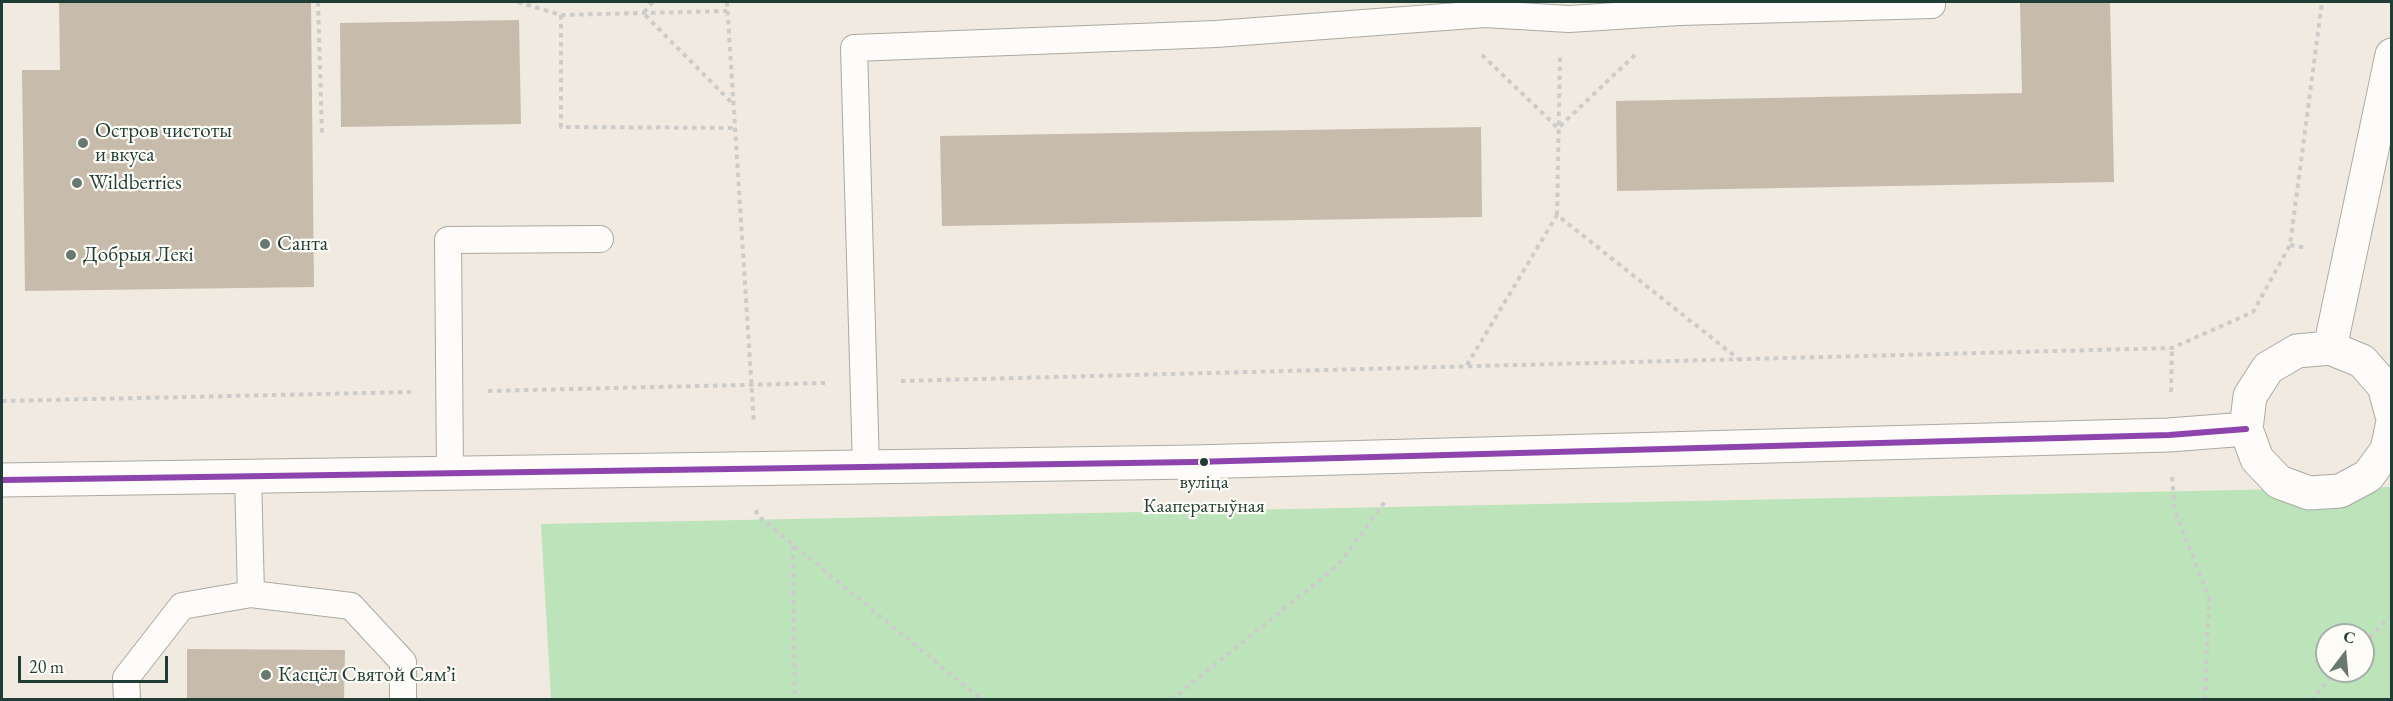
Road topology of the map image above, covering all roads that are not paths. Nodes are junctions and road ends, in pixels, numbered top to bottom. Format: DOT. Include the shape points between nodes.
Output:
graph roads {
  1 [pos="1932,2"];
  2 [pos="1485,8"];
  3 [pos="2391,55"];
  4 [pos="600,239"];
  5 [pos="2330,348"];
  6 [pos="2391,415"];
  7 [pos="2391,426"];
  8 [pos="2247,429"];
  9 [pos="866,468"];
  10 [pos="450,473"];
  11 [pos="248,476"];
  12 [pos="2,480"];
  13 [pos="251,594"];
  14 [pos="127,699"];
  15 [pos="403,699"];
  1 -- 2 [label="lane" via="1569,20"];
  2 -- 9 [label="lane" via="1216,34 854,48"];
  3 -- 5 [label="street"];
  4 -- 10 [label="lane" via="448,240"];
  5 -- 6 [label="street" via="2362,361 2384,386"];
  5 -- 8 [label="street" via="2297,351 2268,368 2250,396"];
  7 -- 8 [label="street" via="2387,450 2368,476 2340,491 2309,493 2279,482 2264,467 2257,459"];
  8 -- 9 [label="street" via="2169,435"];
  9 -- 10 [label="street"];
  10 -- 11 [label="street"];
  11 -- 12 [label="street"];
  11 -- 13 [label="lane"];
  13 -- 14 [label="lane" via="182,606 126,678"];
  13 -- 15 [label="lane" via="351,606 403,662"];
}
